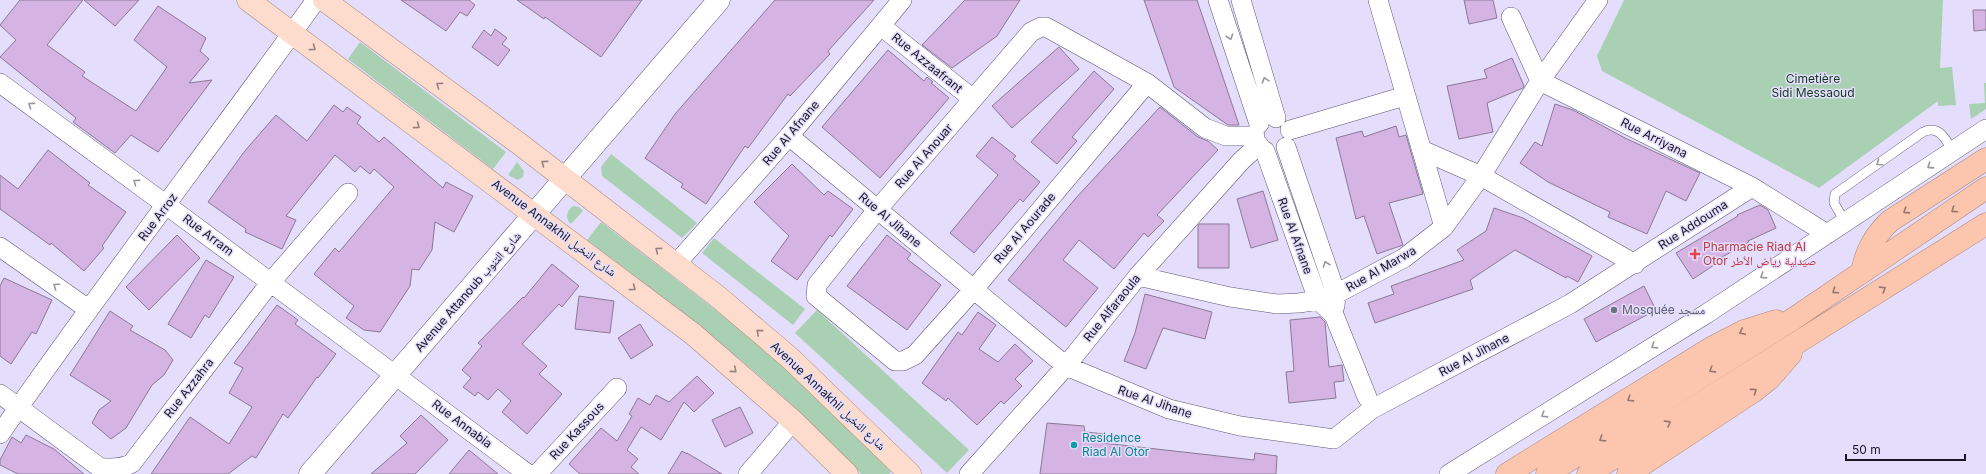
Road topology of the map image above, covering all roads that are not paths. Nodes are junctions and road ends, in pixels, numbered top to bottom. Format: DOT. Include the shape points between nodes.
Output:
graph roads {
  1 [pos="248,0"];
  2 [pos="316,0"];
  3 [pos="324,0"];
  4 [pos="719,0"];
  5 [pos="902,0"];
  6 [pos="1218,0"];
  7 [pos="1241,0"];
  8 [pos="1378,0"];
  9 [pos="1598,0"];
  10 [pos="1511,16"];
  11 [pos="881,26"];
  12 [pos="292,33"];
  13 [pos="1540,81"];
  14 [pos="0,83"];
  15 [pos="1147,83"];
  16 [pos="1405,96"];
  17 [pos="973,99"];
  18 [pos="1986,129"];
  19 [pos="1263,135"];
  20 [pos="789,136"];
  21 [pos="1288,139"];
  22 [pos="1424,151"];
  23 [pos="1953,151"];
  24 [pos="1986,159"];
  25 [pos="1481,176"];
  26 [pos="566,180"];
  27 [pos="1752,187"];
  28 [pos="1986,188"];
  29 [pos="348,193"];
  30 [pos="167,205"];
  31 [pos="877,210"];
  32 [pos="535,214"];
  33 [pos="1845,222"];
  34 [pos="1986,224"];
  35 [pos="1444,227"];
  36 [pos="1827,234"];
  37 [pos="0,247"];
  38 [pos="676,264"];
  39 [pos="1635,264"];
  40 [pos="1862,272"];
  41 [pos="1138,276"];
  42 [pos="270,283"];
  43 [pos="974,290"];
  44 [pos="1336,294"];
  45 [pos="1318,300"];
  46 [pos="1570,304"];
  47 [pos="88,309"];
  48 [pos="1334,316"];
  49 [pos="1793,319"];
  50 [pos="1802,339"];
  51 [pos="895,361"];
  52 [pos="1066,366"];
  53 [pos="395,374"];
  54 [pos="617,388"];
  55 [pos="0,394"];
  56 [pos="1367,397"];
  57 [pos="18,408"];
  58 [pos="792,420"];
  59 [pos="0,434"];
  60 [pos="310,474"];
  61 [pos="528,474"];
  62 [pos="537,474"];
  63 [pos="748,474"];
  64 [pos="846,474"];
  65 [pos="910,474"];
  66 [pos="970,474"];
  67 [pos="1449,474"];
  68 [pos="1507,474"];
  69 [pos="1547,474"];
  70 [pos="1588,474"];
  71 [pos="1628,474"];
  1 -- 12 [label="main road, Avenue Annakhil شارع النخيل"];
  2 -- 12 [label="street, Rue Arroz"];
  26 -- 3 [label="main road, Avenue Annakhil شارع النخيل, one-way"];
  4 -- 26 [label="street, Avenue Attanoub شارع التنوب"];
  5 -- 11 [label="street, Rue Al Afnane"];
  6 -- 19 [label="street, Rue Al Afnane, one-way"];
  19 -- 7 [label="street, Rue Al Afnane, one-way"];
  8 -- 16 [label="street"];
  9 -- 13 [label="street, Rue Al Marwa"];
  10 -- 13 [label="street"];
  11 -- 17 [label="street, Rue Azzaafrant"];
  11 -- 20 [label="street, Rue Al Afnane"];
  12 -- 30 [label="street, Rue Arroz"];
  12 -- 32 [label="main road, Avenue Annakhil شارع النخيل, one-way"];
  13 -- 25 [label="street, Rue Al Marwa"];
  13 -- 27 [label="street, Rue Arriyana"];
  30 -- 14 [label="street, Rue Arram, one-way"];
  15 -- 17 [label="street, Rue Al Anouar" via="1046,27 1031,32"];
  15 -- 19 [label="street" via="1205,128 1226,136"];
  15 -- 43 [label="street, Rue Al Aourade"];
  16 -- 21 [label="street"];
  16 -- 22 [label="street"];
  17 -- 31 [label="street, Rue Al Anouar"];
  18 -- 23 [label="street"];
  19 -- 21 [label="street" via="1276,153"];
  19 -- 21 [label="street" via="1287,124"];
  19 -- 41 [label="street, Rue Alfaraoula"];
  19 -- 45 [label="street, Rue Al Afnane"];
  20 -- 31 [label="street, Rue Al Jihane"];
  20 -- 38 [label="street, Rue Al Afnane"];
  44 -- 21 [label="street, Rue Al Afnane, one-way"];
  22 -- 25 [label="street"];
  22 -- 35 [label="street"];
  23 -- 33 [label="street, one-way"];
  23 -- 33 [label="lane, one-way" via="1941,133 1932,130 1923,132 1835,194 1834,203"];
  24 -- 40 [label="highway, one-way" via="1881,229 1868,249"];
  25 -- 35 [label="street, Rue Al Marwa"];
  25 -- 39 [label="street"];
  26 -- 32 [label="street, Avenue Attanoub شارع التنوب"];
  38 -- 26 [label="main road, Avenue Annakhil شارع النخيل, one-way"];
  27 -- 36 [label="street, Rue Arriyana"];
  27 -- 39 [label="street, Rue Addouma"];
  28 -- 40 [label="highway, one-way"];
  29 -- 42 [label="street, Rue Azzahra"];
  30 -- 42 [label="street, Rue Arram"];
  30 -- 47 [label="street, Rue Arroz"];
  31 -- 43 [label="street, Rue Al Jihane"];
  31 -- 51 [label="street, Rue Al Anouar" via="816,285 816,296"];
  32 -- 53 [label="street, Avenue Attanoub شارع التنوب"];
  32 -- 58 [label="main road, Avenue Annakhil شارع النخيل, one-way" via="693,334"];
  33 -- 36 [label="street"];
  50 -- 34 [label="highway, one-way"];
  35 -- 44 [label="street, Rue Al Marwa" via="1404,258"];
  36 -- 67 [label="street, one-way" via="1706,314"];
  47 -- 37 [label="street, one-way"];
  65 -- 38 [label="main road, Avenue Annakhil شارع النخيل, one-way" via="790,358"];
  39 -- 46 [label="street, Rue Addouma"];
  40 -- 49 [label="highway, one-way"];
  41 -- 45 [label="street, Rue Al Marwa" via="1230,297 1276,304 1300,304"];
  41 -- 52 [label="street, Rue Alfaraoula"];
  42 -- 53 [label="street, Rue Arram"];
  42 -- 57 [label="street, Rue Azzahra" via="132,463 126,466 112,469 99,467"];
  43 -- 51 [label="street, Rue Al Aourade" via="915,355 903,361"];
  43 -- 52 [label="street, Rue Al Jihane"];
  44 -- 45 [label="street, Rue Al Marwa"];
  44 -- 48 [label="street, Rue Al Afnane"];
  45 -- 48 [label="street, Rue Al Afnane"];
  46 -- 52 [label="street, Rue Al Jihane" via="1372,409 1334,439 1240,426 1169,409"];
  47 -- 57 [label="street, Rue Arroz"];
  48 -- 56 [label="street, Rue Al Afnane"];
  49 -- 68 [label="highway, one-way" via="1761,325 1728,339"];
  49 -- 69 [label="highway, one-way"];
  70 -- 50 [label="highway, one-way"];
  71 -- 50 [label="highway, one-way" via="1754,391 1781,366"];
  52 -- 66 [label="street, Rue Alfaraoula"];
  53 -- 60 [label="street, Avenue Attanoub شارع التنوب"];
  53 -- 61 [label="street, Rue Annabia"];
  54 -- 62 [label="street, Rue Kassous"];
  55 -- 57 [label="street, Rue Azzahra"];
  57 -- 59 [label="street, Rue Arroz"];
  58 -- 63 [label="street"];
  58 -- 64 [label="main road, Avenue Annakhil شارع النخيل"];
}
